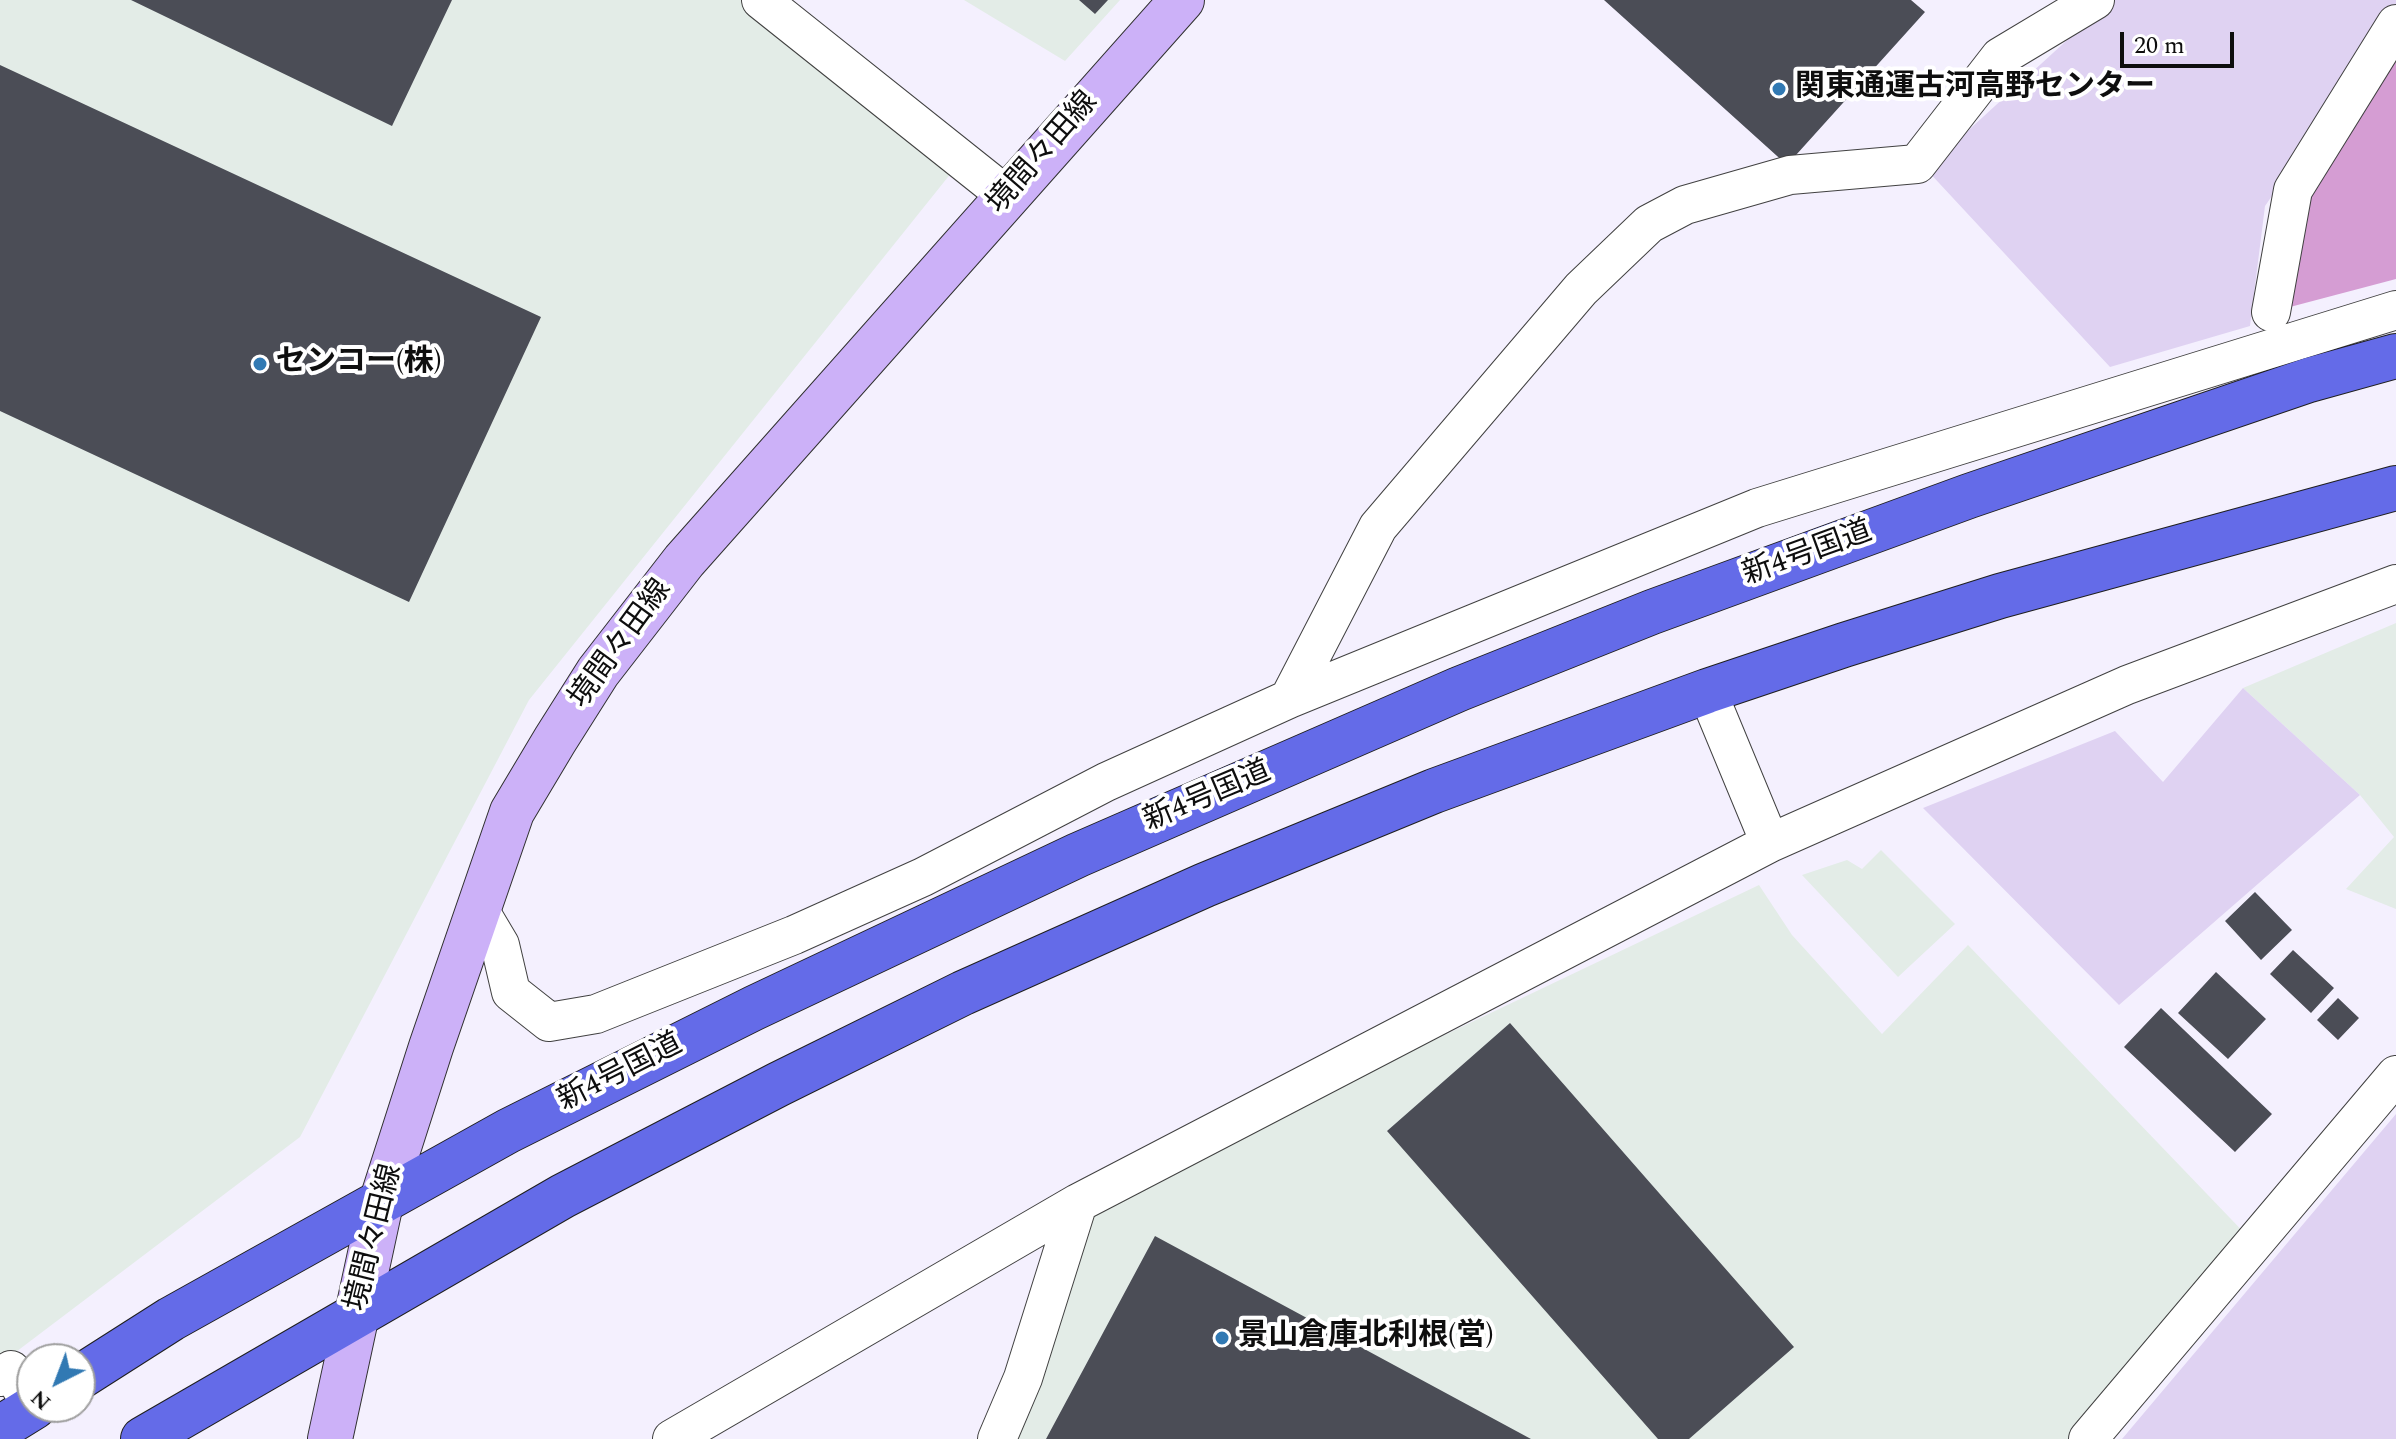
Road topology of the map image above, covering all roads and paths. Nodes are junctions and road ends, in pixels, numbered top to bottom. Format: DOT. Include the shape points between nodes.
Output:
graph roads {
  1 [pos="761,0"];
  2 [pos="1182,0"];
  3 [pos="2095,0"];
  4 [pos="2396,24"];
  5 [pos="1007,196"];
  6 [pos="2396,310"];
  7 [pos="2271,312"];
  8 [pos="2396,356"];
  9 [pos="2396,488"];
  10 [pos="2396,584"];
  11 [pos="1707,691"];
  12 [pos="1289,699"];
  13 [pos="1770,843"];
  14 [pos="478,908"];
  15 [pos="2396,1075"];
  16 [pos="381,1203"];
  17 [pos="1078,1203"];
  18 [pos="356,1315"];
  19 [pos="96,1367"];
  20 [pos="0,1377"];
  21 [pos="16,1378"];
  22 [pos="143,1439"];
  23 [pos="330,1439"];
  24 [pos="672,1439"];
  25 [pos="997,1439"];
  26 [pos="2088,1439"];
  1 -- 5 [label="street"];
  2 -- 5 [label="main road, 境間々田線"];
  3 -- 12 [label="street" via="2000,57 1917,164 1790,175 1685,205 1649,224 1581,289 1378,527"];
  4 -- 7 [label="street" via="2293,190"];
  5 -- 14 [label="main road, 境間々田線" via="684,561 598,672 512,812"];
  6 -- 12 [label="street" via="1757,508"];
  8 -- 16 [label="highway, 新4号国道" via="2309,380 1969,496 1459,689 1078,855 754,1008 508,1131"];
  9 -- 11 [label="highway" via="2000,596"];
  10 -- 13 [label="street" via="2127,685"];
  11 -- 13 [label="street"];
  11 -- 18 [label="highway" via="1419,797 963,993 563,1196"];
  12 -- 14 [label="street" via="1106,782 923,877 596,1014 549,1022 511,992 500,945"];
  13 -- 17 [label="street"];
  14 -- 16 [label="main road, 境間々田線"];
  15 -- 26 [label="street"];
  16 -- 18 [label="main road, 境間々田線"];
  16 -- 19 [label="highway, 新4号国道" via="171,1319"];
  17 -- 24 [label="street"];
  17 -- 25 [label="street" via="1023,1378"];
  18 -- 22 [label="highway"];
  18 -- 23 [label="main road, 境間々田線"];
  20 -- 21 [label="street" via="11,1370"];
}
